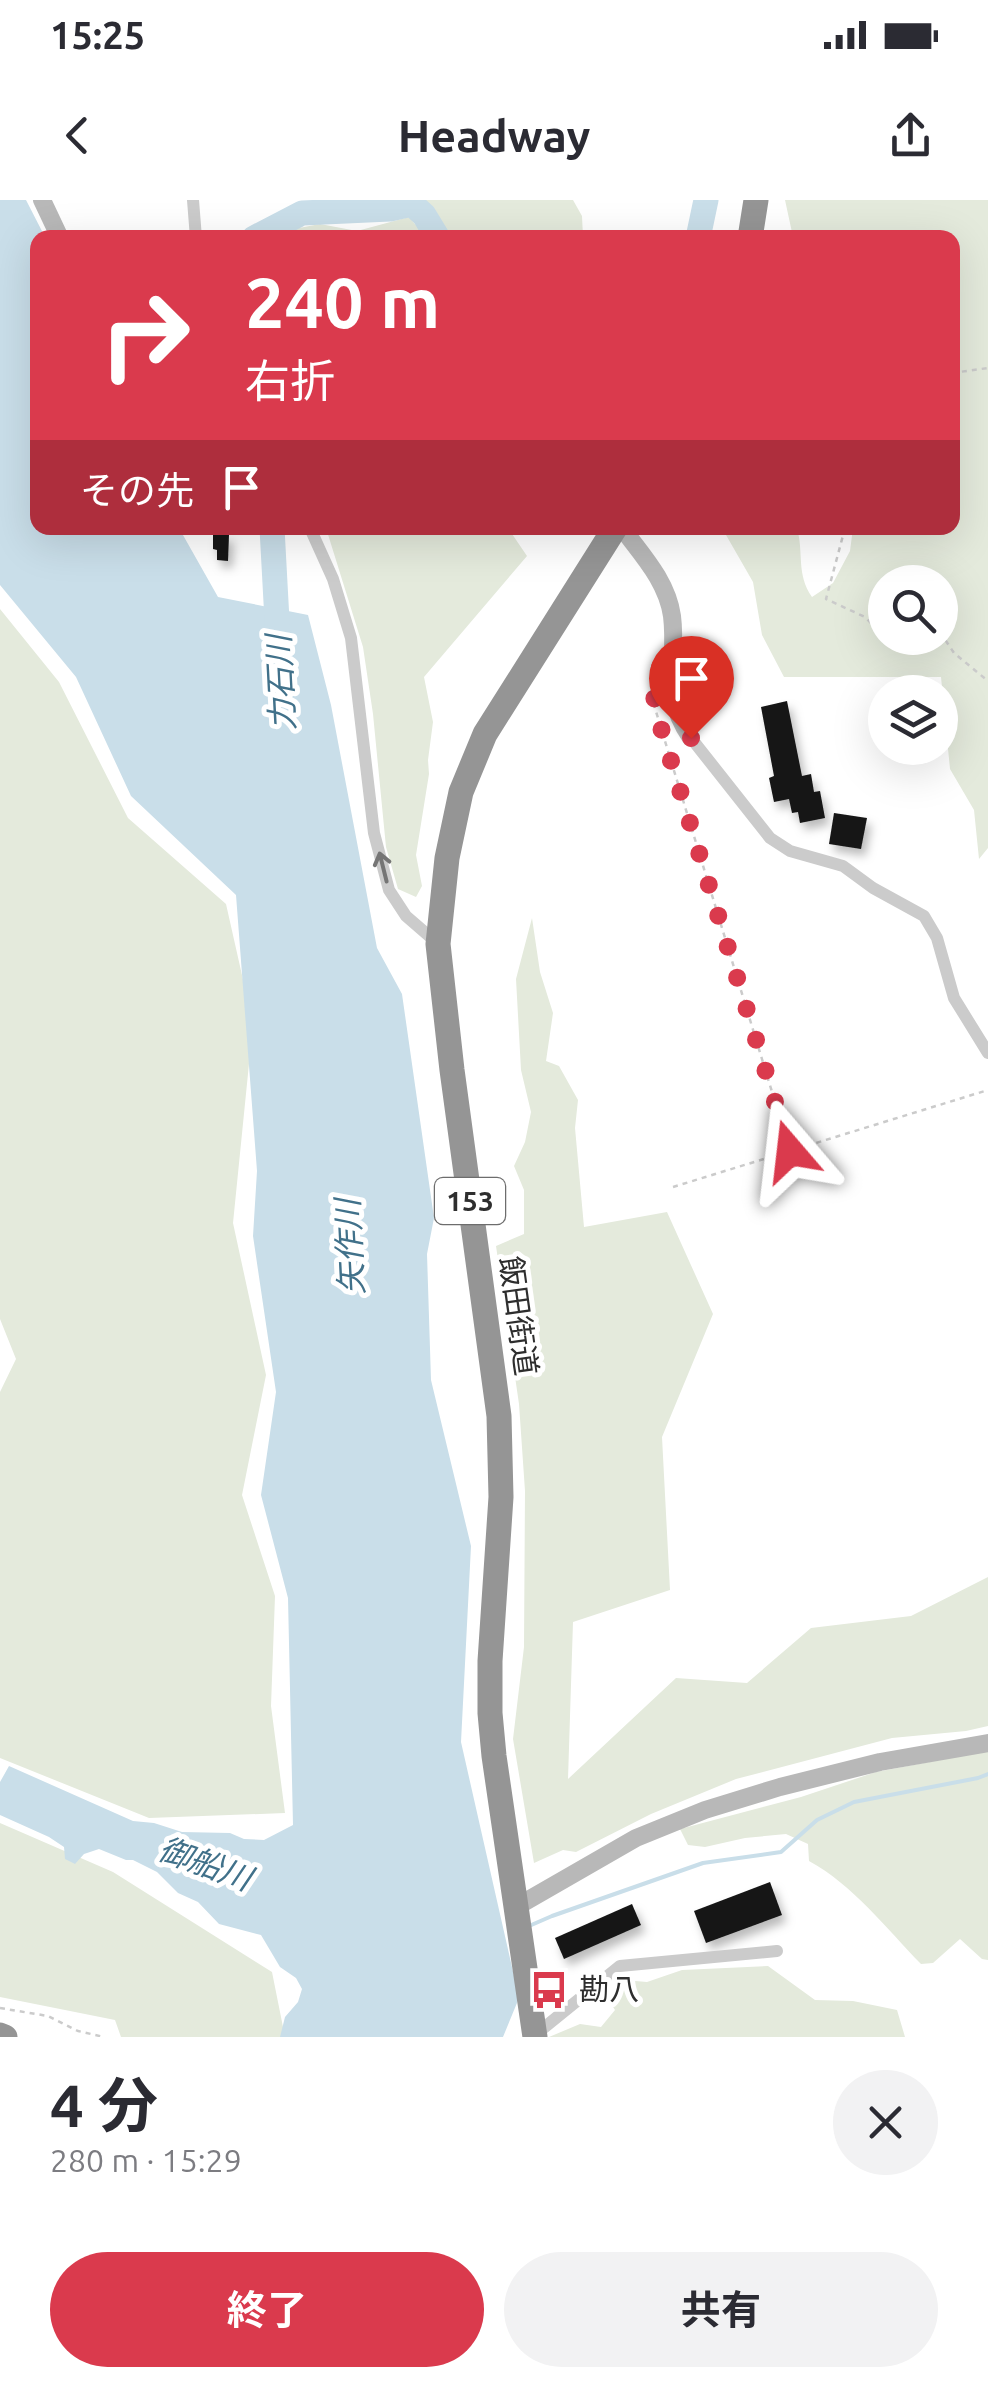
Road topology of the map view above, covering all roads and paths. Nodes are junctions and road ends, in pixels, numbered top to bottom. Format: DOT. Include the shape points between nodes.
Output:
graph roads {
  1 [pos="42,200"];
  2 [pos="193,200"];
  3 [pos="756,200"];
  4 [pos="56,230"];
  5 [pos="195,230"];
  6 [pos="751,230"];
  7 [pos="988,368"];
  8 [pos="960,372"];
  9 [pos="313,535"];
  10 [pos="614,535"];
  11 [pos="625,535"];
  12 [pos="844,535"];
  13 [pos="868,620"];
  14 [pos="956,655"];
  15 [pos="671,659"];
  16 [pos="988,681"];
  17 [pos="691,738"];
  18 [pos="438,944"];
  19 [pos="988,1053"];
  20 [pos="988,1090"];
  21 [pos="790,1151"];
  22 [pos="672,1187"];
  23 [pos="988,1743"];
  24 [pos="517,1912"];
  25 [pos="777,1951"];
  26 [pos="0,2008"];
  27 [pos="535,2036"];
  28 [pos="104,2037"];
  1 -- 4 [label="street"];
  2 -- 5 [label="street"];
  3 -- 6 [label="highway"];
  7 -- 8 [label="path"];
  18 -- 9 [label="street, one-way" via="389,890 374,833 351,638"];
  10 -- 18 [label="highway, 飯田街道 / 153" via="485,734 454,825"];
  11 -- 15 [label="street" via="664,588"];
  12 -- 13 [label="path" via="826,599"];
  14 -- 16 [label="path"];
  15 -- 17 [label="street" via="673,700"];
  15 -- 21 [label="path" via="656,671 654,705"];
  17 -- 19 [label="street" via="770,838 843,866 924,916 954,998"];
  18 -- 24 [label="highway, 飯田街道 / 153" via="499,1416 490,1713"];
  20 -- 21 [label="path"];
  21 -- 22 [label="path"];
  23 -- 24 [label="street" via="880,1762 706,1810 636,1838"];
  24 -- 27 [label="highway, 飯田街道 / 153"];
  25 -- 27 [label="street" via="620,1966"];
  26 -- 28 [label="path" via="48,2016"];
}
